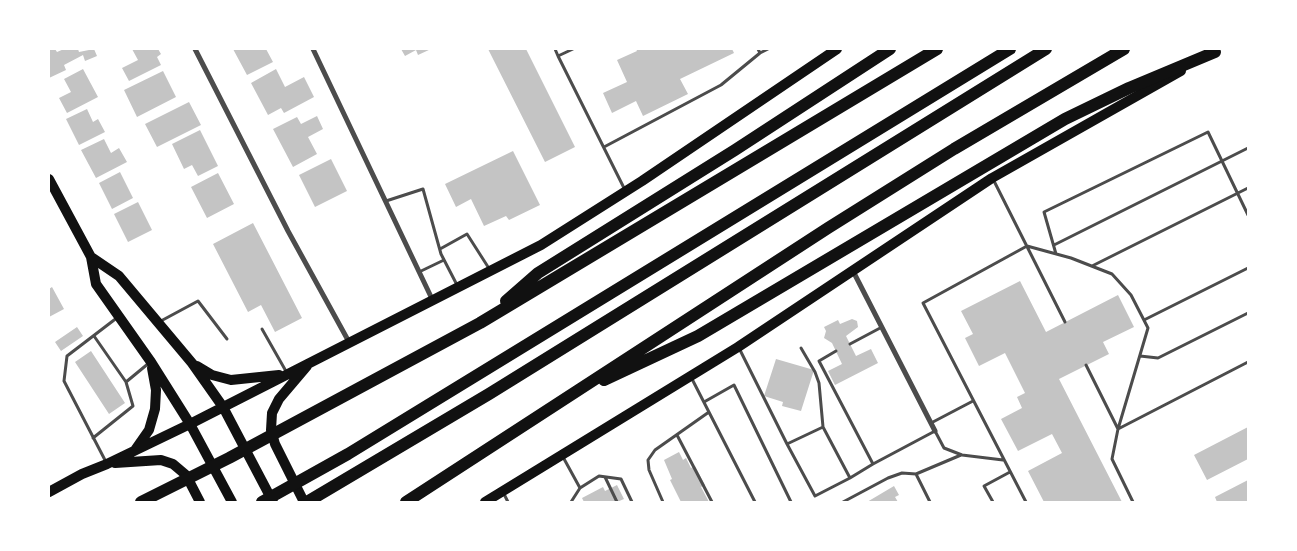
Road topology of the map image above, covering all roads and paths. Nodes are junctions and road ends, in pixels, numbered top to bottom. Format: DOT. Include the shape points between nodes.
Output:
graph roads {
  1 [pos="194,49"];
  2 [pos="313,49"];
  3 [pos="555,49"];
  4 [pos="573,49"];
  5 [pos="768,49"];
  6 [pos="837,49"];
  7 [pos="890,49"];
  8 [pos="937,49"];
  9 [pos="1010,49"];
  10 [pos="1046,49"];
  11 [pos="1124,49"];
  12 [pos="1218,50"];
  13 [pos="759,51"];
  14 [pos="558,56"];
  15 [pos="604,147"];
  16 [pos="1248,148"];
  17 [pos="1222,161"];
  18 [pos="992,178"];
  19 [pos="49,179"];
  20 [pos="1248,188"];
  21 [pos="626,192"];
  22 [pos="1238,194"];
  23 [pos="386,201"];
  24 [pos="1248,215"];
  25 [pos="1054,245"];
  26 [pos="1027,246"];
  27 [pos="440,249"];
  28 [pos="1056,254"];
  29 [pos="91,257"];
  30 [pos="444,260"];
  31 [pos="1092,266"];
  32 [pos="1248,268"];
  33 [pos="490,271"];
  34 [pos="853,271"];
  35 [pos="419,272"];
  36 [pos="458,286"];
  37 [pos="433,301"];
  38 [pos="1248,313"];
  39 [pos="119,316"];
  40 [pos="1144,320"];
  41 [pos="1065,322"];
  42 [pos="158,323"];
  43 [pos="480,324"];
  44 [pos="882,327"];
  45 [pos="262,329"];
  46 [pos="94,336"];
  47 [pos="227,338"];
  48 [pos="350,343"];
  49 [pos="850,344"];
  50 [pos="738,347"];
  51 [pos="801,348"];
  52 [pos="836,351"];
  53 [pos="1140,356"];
  54 [pos="150,362"];
  55 [pos="311,362"];
  56 [pos="1248,362"];
  57 [pos="192,363"];
  58 [pos="1086,365"];
  59 [pos="287,374"];
  60 [pos="691,376"];
  61 [pos="126,382"];
  62 [pos="561,400"];
  63 [pos="973,401"];
  64 [pos="704,402"];
  65 [pos="223,407"];
  66 [pos="709,412"];
  67 [pos="931,423"];
  68 [pos="190,424"];
  69 [pos="823,426"];
  70 [pos="1118,429"];
  71 [pos="935,431"];
  72 [pos="677,435"];
  73 [pos="93,438"];
  74 [pos="787,444"];
  75 [pos="134,450"];
  76 [pos="562,454"];
  77 [pos="962,455"];
  78 [pos="1004,460"];
  79 [pos="107,464"];
  80 [pos="873,464"];
  81 [pos="1010,472"];
  82 [pos="916,474"];
  83 [pos="605,477"];
  84 [pos="850,478"];
  85 [pos="580,488"];
  86 [pos="502,491"];
  87 [pos="49,492"];
  88 [pos="141,502"];
  89 [pos="200,502"];
  90 [pos="232,502"];
  91 [pos="262,502"];
  92 [pos="273,502"];
  93 [pos="306,502"];
  94 [pos="406,502"];
  95 [pos="486,502"];
  96 [pos="508,502"];
  97 [pos="571,502"];
  98 [pos="618,502"];
  99 [pos="632,502"];
  100 [pos="664,502"];
  101 [pos="712,502"];
  102 [pos="755,502"];
  103 [pos="791,502"];
  104 [pos="843,502"];
  105 [pos="930,502"];
  106 [pos="993,502"];
  107 [pos="1026,502"];
  108 [pos="1133,502"];
  1 -- 48 [label="street"];
  2 -- 23 [label="street"];
  3 -- 14 [label="lane"];
  4 -- 14 [label="lane"];
  5 -- 13 [label="lane"];
  6 -- 21 [label="main road"];
  7 -- 43 [label="highway" via="538,273"];
  8 -- 43 [label="highway"];
  9 -- 91 [label="highway" via="348,454"];
  10 -- 93 [label="highway" via="359,473"];
  11 -- 62 [label="highway" via="954,149"];
  12 -- 18 [label="main road"];
  12 -- 62 [label="highway" via="1065,119 698,336"];
  13 -- 15 [label="lane" via="721,85"];
  14 -- 15 [label="lane"];
  15 -- 21 [label="lane"];
  16 -- 17 [label="lane"];
  17 -- 22 [label="lane"];
  17 -- 25 [label="lane"];
  17 -- 25 [label="lane" via="1208,132 1044,212"];
  18 -- 26 [label="lane"];
  18 -- 34 [label="main road"];
  19 -- 29 [label="main road"];
  20 -- 22 [label="lane"];
  21 -- 33 [label="main road" via="541,245"];
  22 -- 24 [label="lane"];
  22 -- 31 [label="lane"];
  23 -- 27 [label="lane" via="423,189"];
  23 -- 35 [label="street"];
  25 -- 28 [label="lane"];
  26 -- 28 [label="lane"];
  26 -- 41 [label="lane"];
  26 -- 63 [label="lane" via="923,303"];
  27 -- 30 [label="lane"];
  27 -- 33 [label="lane" via="466,234"];
  28 -- 31 [label="lane"];
  29 -- 39 [label="main road" via="96,284"];
  29 -- 42 [label="main road" via="119,276"];
  30 -- 35 [label="lane"];
  30 -- 36 [label="lane"];
  31 -- 40 [label="lane" via="1112,274 1131,296"];
  32 -- 40 [label="lane"];
  33 -- 36 [label="main road"];
  34 -- 44 [label="street"];
  34 -- 50 [label="main road"];
  35 -- 37 [label="street"];
  36 -- 37 [label="main road"];
  37 -- 48 [label="main road"];
  38 -- 53 [label="lane" via="1158,358"];
  39 -- 46 [label="lane"];
  39 -- 54 [label="main road"];
  40 -- 53 [label="lane" via="1148,328"];
  42 -- 47 [label="lane" via="198,301"];
  42 -- 57 [label="main road"];
  43 -- 88 [label="highway"];
  44 -- 49 [label="lane"];
  44 -- 67 [label="street"];
  45 -- 59 [label="lane"];
  46 -- 61 [label="lane"];
  46 -- 73 [label="lane" via="67,356 64,381"];
  48 -- 55 [label="main road"];
  50 -- 60 [label="main road"];
  50 -- 74 [label="lane"];
  51 -- 69 [label="lane" via="819,383"];
  52 -- 80 [label="lane" via="819,361"];
  53 -- 70 [label="lane"];
  54 -- 61 [label="lane"];
  54 -- 68 [label="main road"];
  54 -- 75 [label="main road" via="156,390 155,409 149,430"];
  55 -- 59 [label="main road"];
  55 -- 93 [label="main road" via="279,399 272,413 271,430 275,444"];
  56 -- 70 [label="lane"];
  57 -- 59 [label="main road" via="212,375 231,380"];
  57 -- 65 [label="main road"];
  58 -- 70 [label="lane"];
  59 -- 65 [label="main road"];
  60 -- 64 [label="lane"];
  60 -- 76 [label="main road"];
  61 -- 73 [label="lane" via="133,406"];
  62 -- 94 [label="highway"];
  63 -- 67 [label="lane"];
  63 -- 78 [label="lane"];
  64 -- 66 [label="lane"];
  64 -- 103 [label="lane" via="734,386"];
  65 -- 68 [label="main road"];
  65 -- 92 [label="main road"];
  66 -- 72 [label="lane"];
  66 -- 102 [label="lane"];
  67 -- 71 [label="street"];
  68 -- 75 [label="main road"];
  68 -- 90 [label="main road"];
  69 -- 74 [label="lane"];
  69 -- 84 [label="lane"];
  70 -- 108 [label="lane" via="1112,459"];
  71 -- 77 [label="lane" via="944,448"];
  71 -- 80 [label="lane"];
  72 -- 100 [label="lane" via="655,450 648,460 649,470"];
  72 -- 101 [label="lane"];
  73 -- 79 [label="lane"];
  74 -- 84 [label="lane" via="814,496"];
  75 -- 79 [label="main road"];
  76 -- 85 [label="lane"];
  76 -- 86 [label="main road"];
  77 -- 78 [label="lane"];
  77 -- 82 [label="lane"];
  78 -- 81 [label="lane"];
  79 -- 87 [label="main road"];
  79 -- 89 [label="main road" via="161,460 173,464 186,475"];
  80 -- 84 [label="lane"];
  81 -- 106 [label="lane" via="984,486"];
  81 -- 107 [label="lane"];
  82 -- 104 [label="lane" via="902,473 888,478"];
  82 -- 105 [label="lane"];
  83 -- 85 [label="lane" via="599,476"];
  83 -- 98 [label="lane"];
  83 -- 99 [label="lane" via="621,479"];
  85 -- 97 [label="lane"];
  86 -- 95 [label="main road"];
  86 -- 96 [label="lane"];
}
